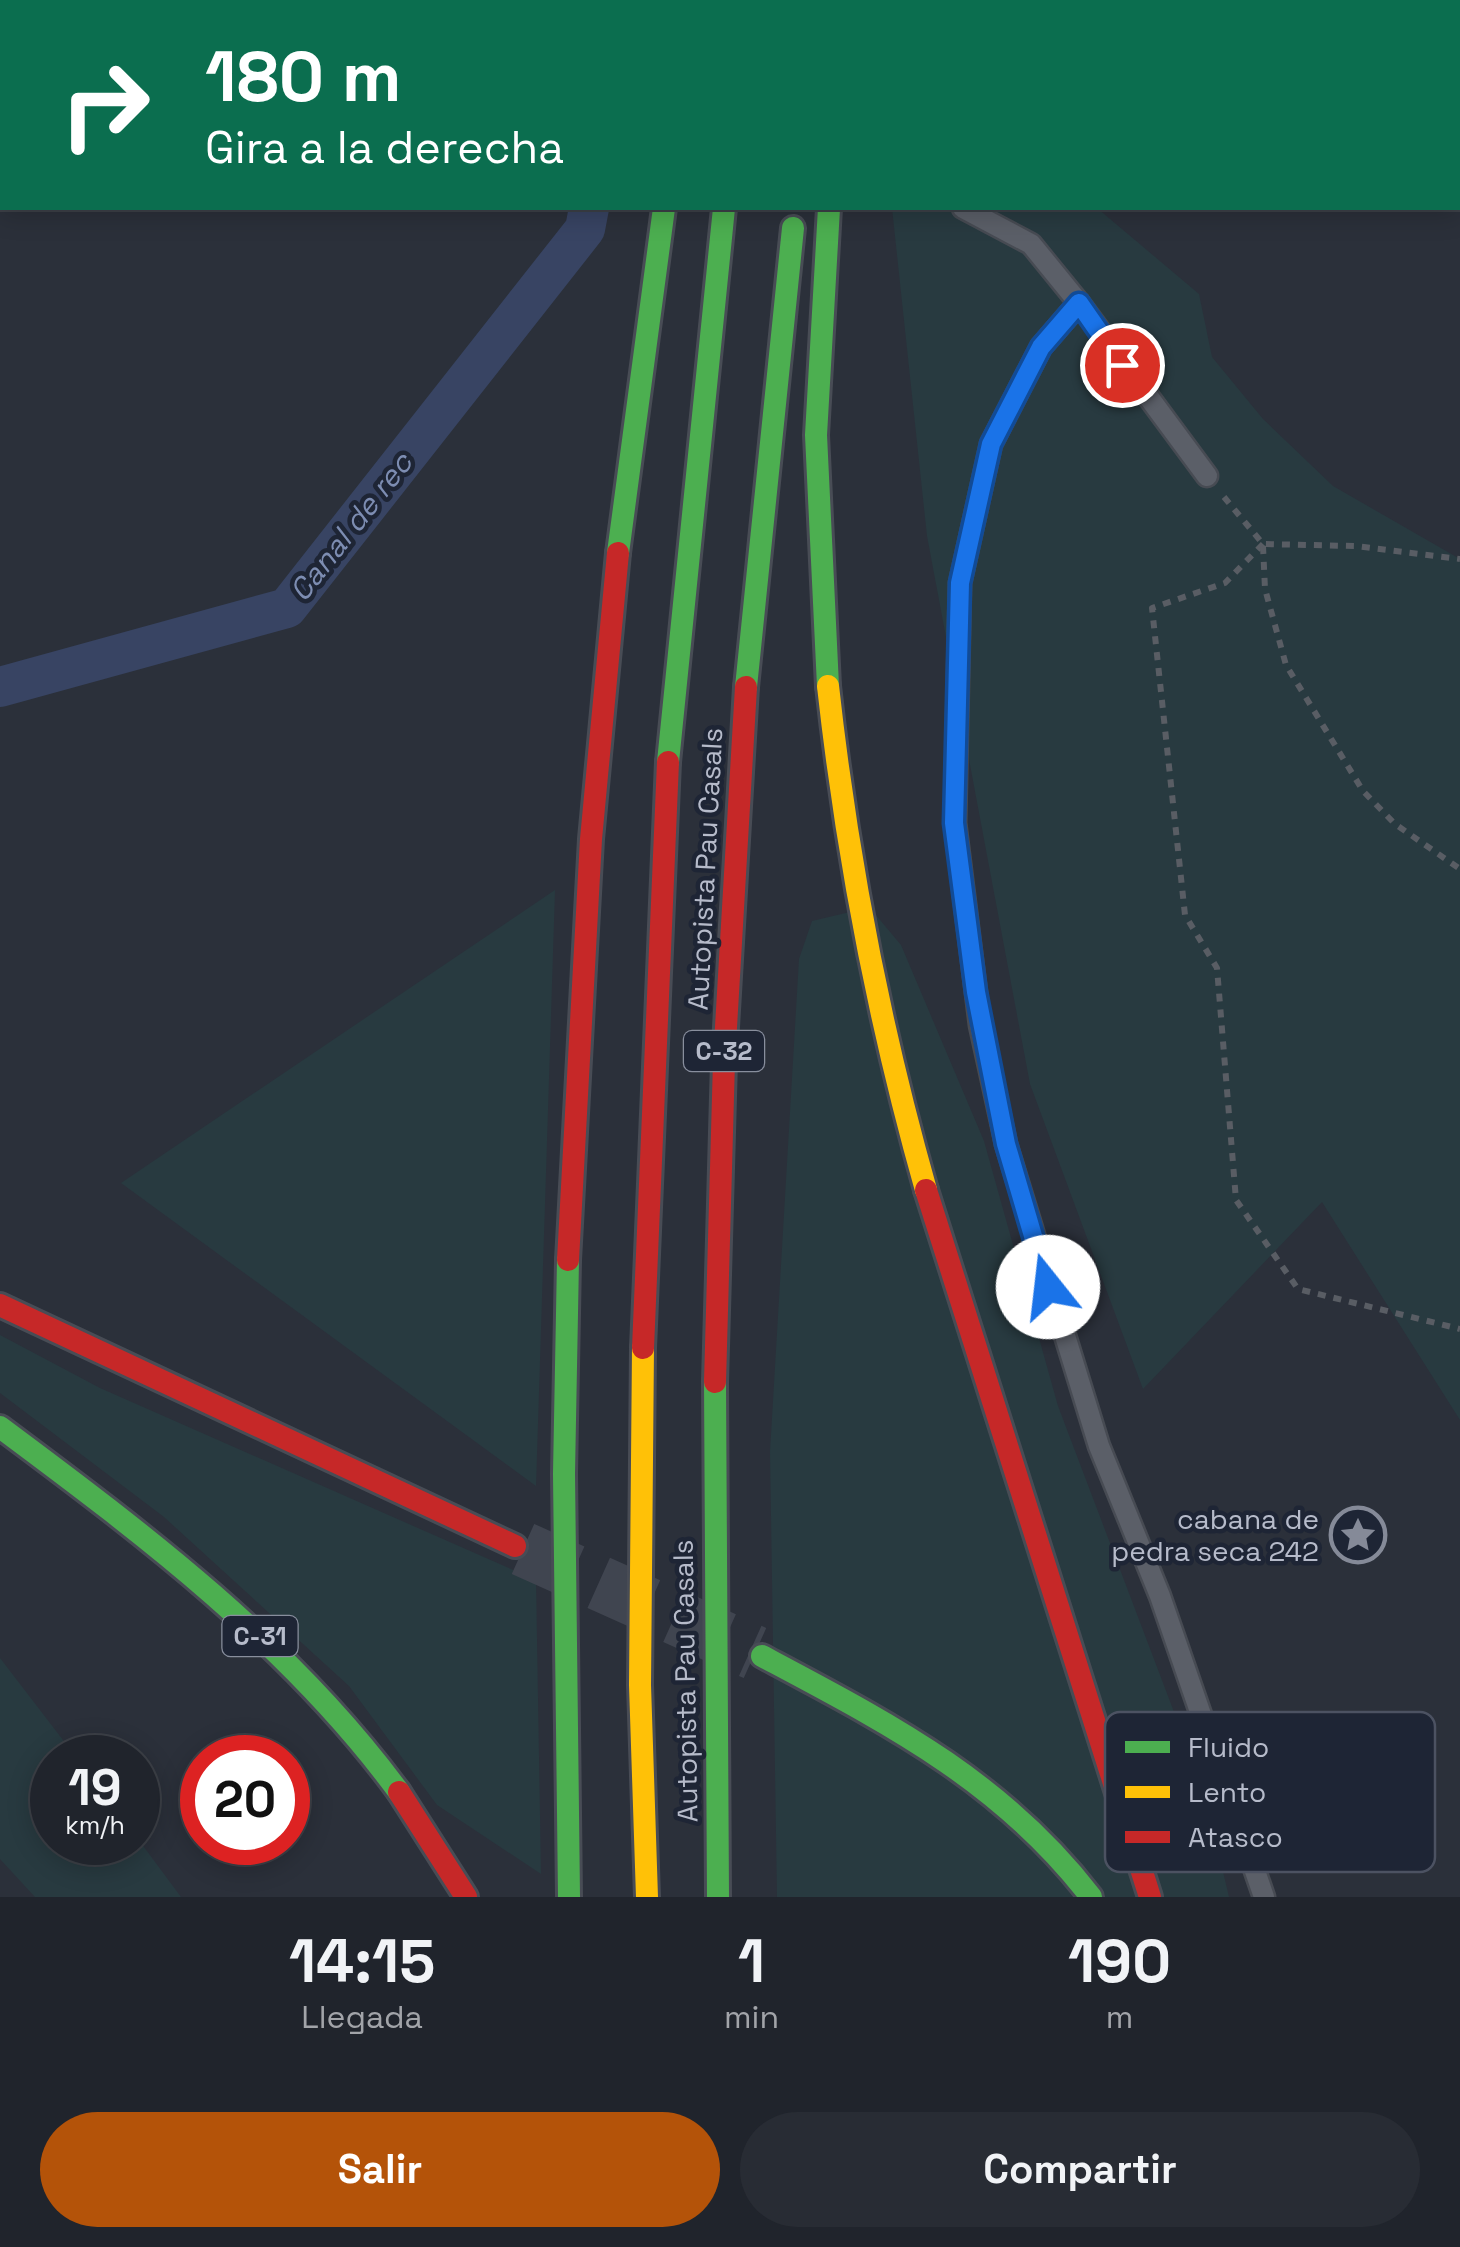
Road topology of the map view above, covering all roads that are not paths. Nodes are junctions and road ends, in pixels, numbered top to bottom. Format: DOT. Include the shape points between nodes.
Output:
graph roads {
  1 [pos="664,210"];
  2 [pos="724,210"];
  3 [pos="796,210"];
  4 [pos="829,210"];
  5 [pos="966,210"];
  6 [pos="1079,303"];
  7 [pos="1207,476"];
  8 [pos="0,1305"];
  9 [pos="0,1426"];
  10 [pos="515,1546"];
  11 [pos="762,1656"];
  12 [pos="1200,1712"];
  13 [pos="1105,1756"];
  14 [pos="1142,1872"];
  15 [pos="1255,1872"];
  16 [pos="466,1897"];
  17 [pos="569,1897"];
  18 [pos="646,1897"];
  19 [pos="718,1897"];
  20 [pos="1091,1897"];
  21 [pos="1150,1897"];
  22 [pos="1264,1897"];
  1 -- 17 [label="highway" via="610,632 578,1016 564,1377"];
  2 -- 18 [label="highway, Autopista Pau Casals / C-32" via="668,760 653,1054 641,1392"];
  3 -- 19 [label="highway, Autopista Pau Casals / C-32" via="762,488 724,1056 714,1393"];
  4 -- 13 [label="highway" via="816,433 832,744 853,874 906,1118"];
  5 -- 6 [label="lane" via="1031,244"];
  6 -- 7 [label="lane"];
  6 -- 12 [label="lane" via="1041,347 991,444 960,583 954,823 980,1026 1006,1144 1099,1446"];
  8 -- 10 [label="highway"];
  9 -- 16 [label="highway, C-31" via="240,1617 322,1696 392,1775"];
  11 -- 20 [label="highway" via="962,1769 1048,1843"];
  14 -- 21 [label="highway"];
  15 -- 22 [label="lane"];
}
